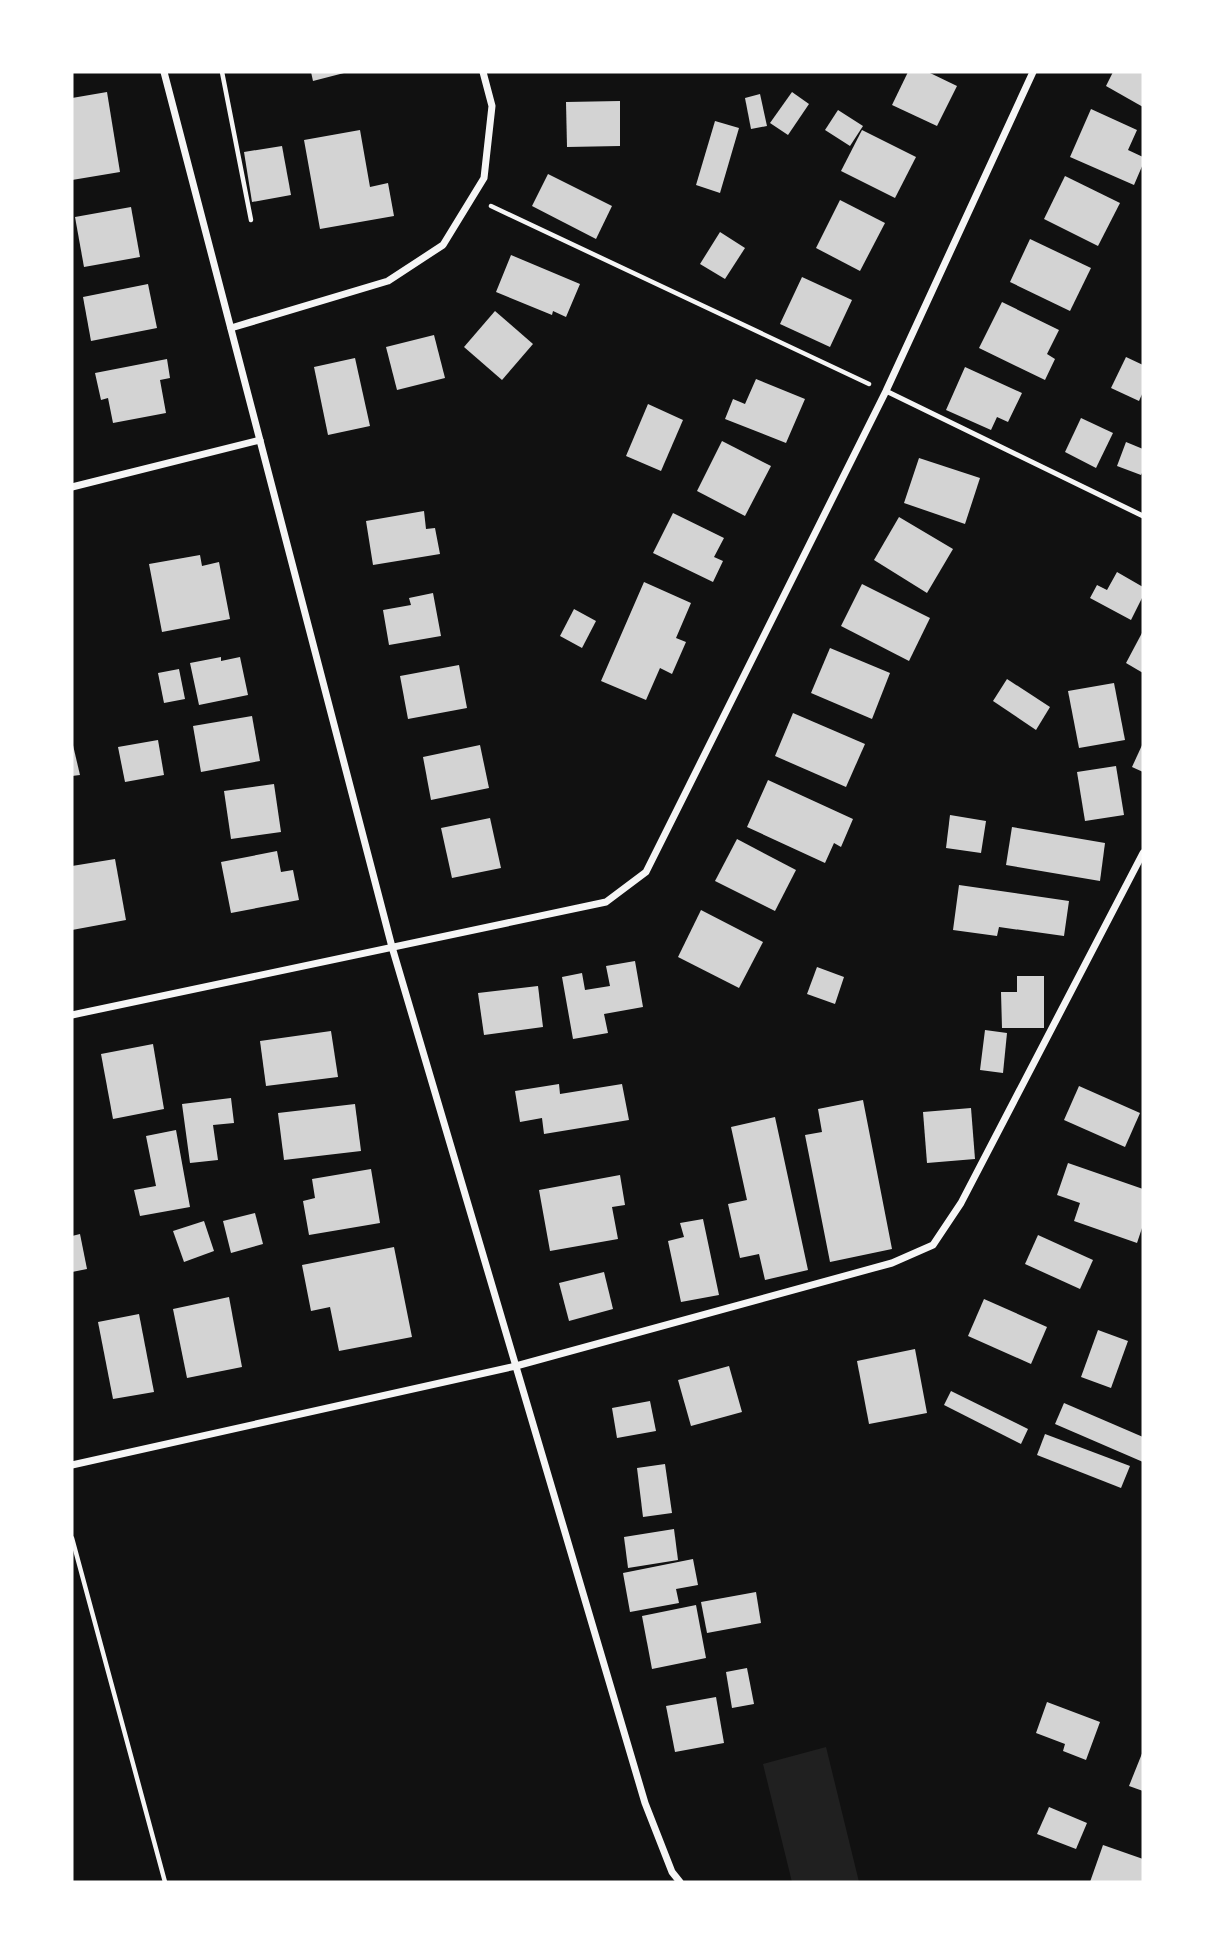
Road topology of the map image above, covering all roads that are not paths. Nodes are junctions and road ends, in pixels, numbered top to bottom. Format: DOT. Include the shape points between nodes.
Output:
graph roads {
  1 [pos="164,72"];
  2 [pos="483,72"];
  3 [pos="1033,72"];
  4 [pos="231,328"];
  5 [pos="886,391"];
  6 [pos="260,440"];
  7 [pos="72,487"];
  8 [pos="1143,516"];
  9 [pos="1143,853"];
  10 [pos="392,947"];
  11 [pos="72,1015"];
  12 [pos="516,1366"];
  13 [pos="72,1465"];
  14 [pos="680,1882"];
  1 -- 4 [label="street"];
  2 -- 4 [label="street" via="492,106 484,178 443,245 388,281"];
  3 -- 5 [label="street"];
  4 -- 6 [label="street"];
  5 -- 8 [label="lane"];
  5 -- 10 [label="street" via="646,872 606,902"];
  6 -- 7 [label="street"];
  6 -- 10 [label="street"];
  9 -- 12 [label="street" via="961,1203 933,1245 892,1263"];
  10 -- 11 [label="street"];
  10 -- 12 [label="street"];
  12 -- 13 [label="street"];
  12 -- 14 [label="street" via="645,1803"];
}
